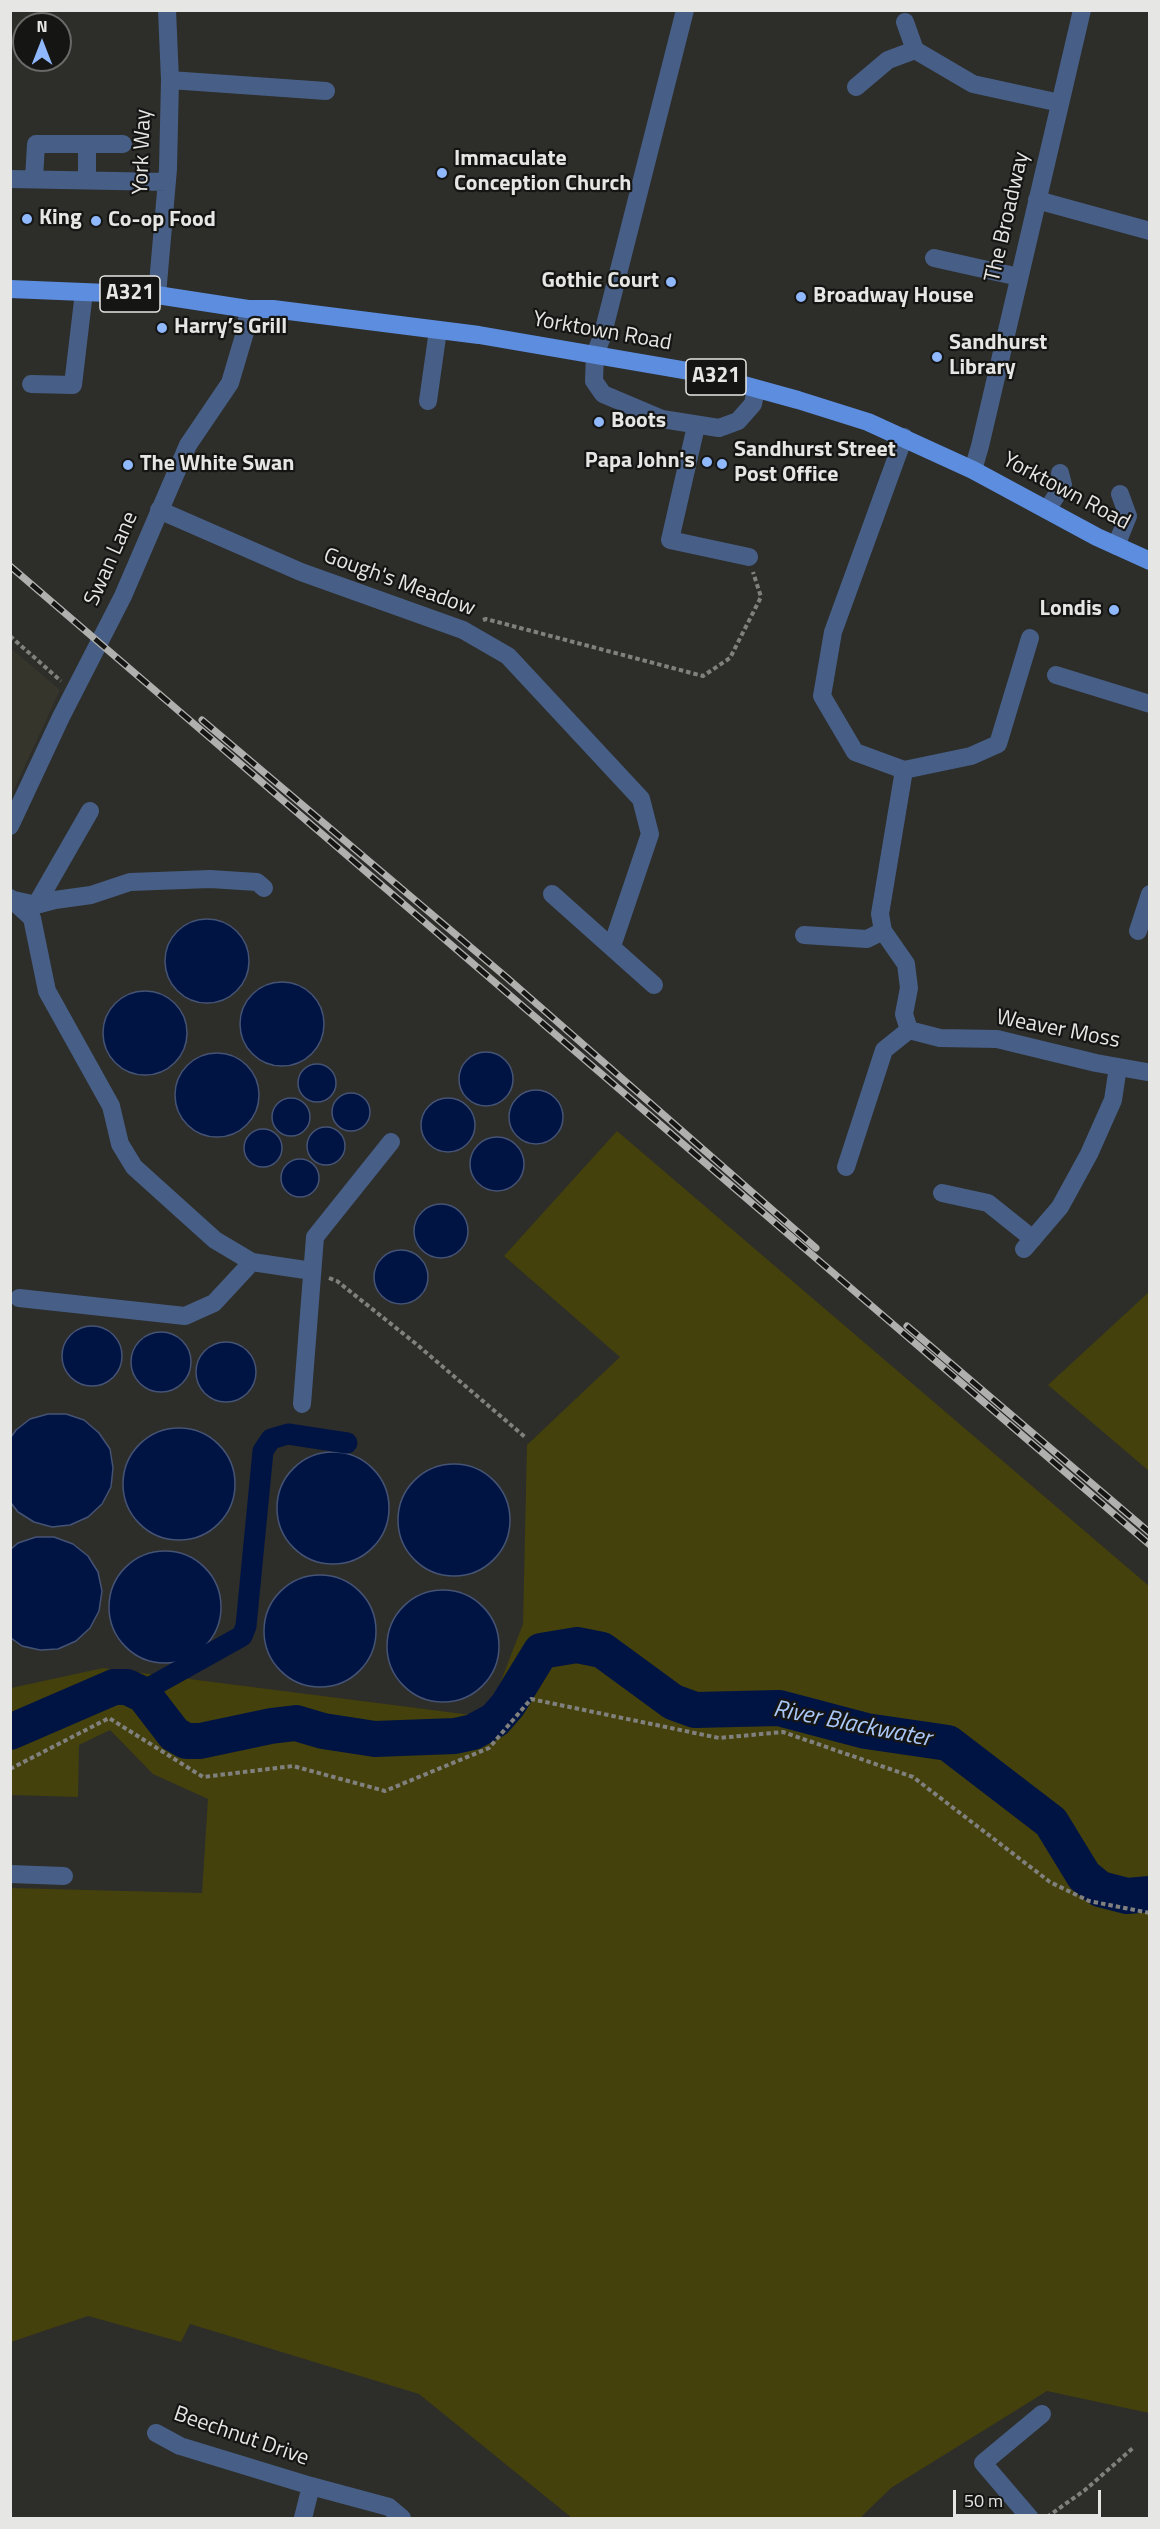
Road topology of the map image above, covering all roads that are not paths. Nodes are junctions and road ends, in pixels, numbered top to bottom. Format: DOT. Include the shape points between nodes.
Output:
graph roads {
  1 [pos="166,10"];
  2 [pos="685,10"];
  3 [pos="1082,10"];
  4 [pos="905,22"];
  5 [pos="915,51"];
  6 [pos="170,80"];
  7 [pos="856,87"];
  8 [pos="326,91"];
  9 [pos="1060,103"];
  10 [pos="87,144"];
  11 [pos="123,144"];
  12 [pos="10,179"];
  13 [pos="34,179"];
  14 [pos="87,180"];
  15 [pos="167,182"];
  16 [pos="1037,200"];
  17 [pos="1149,231"];
  18 [pos="934,258"];
  19 [pos="1019,277"];
  20 [pos="10,289"];
  21 [pos="84,292"];
  22 [pos="157,295"];
  23 [pos="248,309"];
  24 [pos="438,330"];
  25 [pos="595,354"];
  26 [pos="31,384"];
  27 [pos="756,389"];
  28 [pos="428,401"];
  29 [pos="696,426"];
  30 [pos="904,437"];
  31 [pos="973,470"];
  32 [pos="1060,473"];
  33 [pos="1120,494"];
  34 [pos="159,510"];
  35 [pos="1047,510"];
  36 [pos="1116,546"];
  37 [pos="749,557"];
  38 [pos="1149,561"];
  39 [pos="1030,638"];
  40 [pos="1056,675"];
  41 [pos="1149,704"];
  42 [pos="904,770"];
  43 [pos="90,811"];
  44 [pos="10,826"];
  45 [pos="264,888"];
  46 [pos="552,894"];
  47 [pos="1149,894"];
  48 [pos="12,899"];
  49 [pos="36,905"];
  50 [pos="883,931"];
  51 [pos="1138,931"];
  52 [pos="804,935"];
  53 [pos="612,946"];
  54 [pos="654,985"];
  55 [pos="909,1030"];
  56 [pos="1118,1066"];
  57 [pos="1147,1071"];
  58 [pos="391,1142"];
  59 [pos="846,1167"];
  60 [pos="942,1193"];
  61 [pos="252,1262"];
  62 [pos="312,1271"];
  63 [pos="19,1298"];
  64 [pos="302,1404"];
  65 [pos="10,1874"];
  66 [pos="64,1876"];
  67 [pos="1042,2414"];
  68 [pos="156,2433"];
  69 [pos="311,2486"];
  70 [pos="303,2518"];
  71 [pos="402,2518"];
  72 [pos="1030,2518"];
  1 -- 6 [label="street, York Way"];
  2 -- 25 [label="street"];
  3 -- 9 [label="street, The Broadway"];
  4 -- 5 [label="street"];
  5 -- 7 [label="street" via="888,60"];
  5 -- 9 [label="street" via="973,84"];
  6 -- 8 [label="street"];
  6 -- 15 [label="street, York Way"];
  9 -- 16 [label="street, The Broadway"];
  10 -- 11 [label="street"];
  10 -- 13 [label="street" via="36,144"];
  10 -- 14 [label="street"];
  12 -- 13 [label="street"];
  13 -- 14 [label="street"];
  14 -- 15 [label="street"];
  15 -- 22 [label="street, York Way"];
  16 -- 17 [label="street"];
  16 -- 19 [label="street, The Broadway"];
  18 -- 19 [label="street"];
  19 -- 31 [label="street, The Broadway"];
  20 -- 21 [label="main road, Yorktown Road / A321"];
  21 -- 22 [label="main road, Yorktown Road / A321"];
  21 -- 26 [label="street" via="73,385"];
  22 -- 23 [label="main road, Yorktown Road / A321"];
  23 -- 24 [label="main road, Yorktown Road / A321"];
  23 -- 34 [label="street, Swan Lane" via="230,383 188,445"];
  24 -- 25 [label="main road, Yorktown Road / A321"];
  24 -- 28 [label="street"];
  25 -- 27 [label="main road, Yorktown Road / A321" via="689,371"];
  25 -- 29 [label="street" via="594,381 603,394 662,418"];
  27 -- 29 [label="street" via="753,404 738,421 719,428"];
  27 -- 30 [label="main road, Yorktown Road / A321" via="868,422"];
  29 -- 37 [label="street" via="670,540"];
  30 -- 31 [label="main road, Yorktown Road / A321"];
  30 -- 42 [label="street" via="833,632 822,696 855,752"];
  31 -- 35 [label="main road, Yorktown Road / A321"];
  32 -- 35 [label="street" via="1062,485"];
  33 -- 36 [label="street" via="1128,516"];
  34 -- 44 [label="street, Swan Lane" via="123,596"];
  34 -- 53 [label="street, Gough's Meadow" via="301,572 463,630 508,656 641,799 650,834"];
  35 -- 36 [label="main road, Yorktown Road / A321"];
  36 -- 38 [label="main road, Yorktown Road / A321"];
  39 -- 42 [label="street" via="998,744 971,756"];
  40 -- 41 [label="street"];
  42 -- 50 [label="street" via="879,914"];
  43 -- 49 [label="street"];
  45 -- 49 [label="street" via="257,882 210,879 130,882 91,895"];
  46 -- 53 [label="street"];
  47 -- 51 [label="street"];
  48 -- 49 [label="street"];
  48 -- 61 [label="street" via="32,918 47,991 111,1106 120,1144 134,1167 215,1240"];
  50 -- 52 [label="street" via="867,939"];
  50 -- 55 [label="street" via="906,964 909,988 904,1014"];
  53 -- 54 [label="street"];
  55 -- 56 [label="street, Weaver Moss" via="940,1038 997,1039"];
  55 -- 59 [label="street" via="885,1050"];
  56 -- 57 [label="street, Weaver Moss"];
  56 -- 60 [label="street" via="1113,1100 1089,1154 1060,1207 1028,1244 988,1203"];
  58 -- 62 [label="street" via="315,1237"];
  61 -- 62 [label="street"];
  61 -- 63 [label="street" via="214,1303 185,1316"];
  62 -- 64 [label="street"];
  65 -- 66 [label="street"];
  67 -- 72 [label="street" via="983,2463"];
  68 -- 69 [label="street, Beechnut Drive" via="180,2446"];
  69 -- 70 [label="street, Beechnut Drive"];
  69 -- 71 [label="street, Beechnut Drive" via="389,2507"];
}
